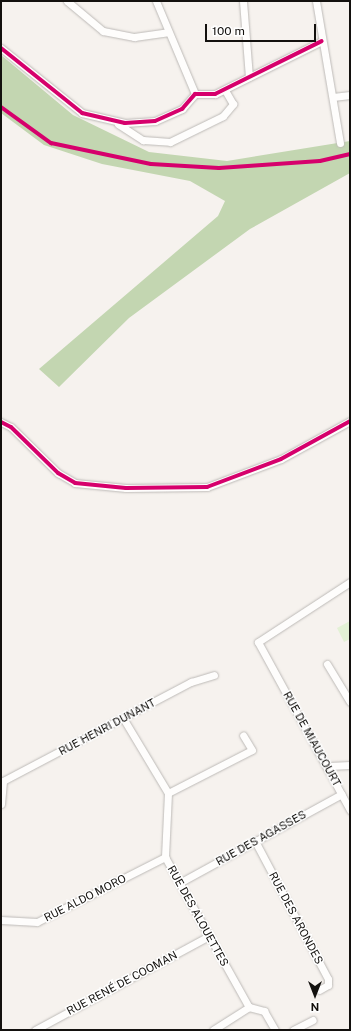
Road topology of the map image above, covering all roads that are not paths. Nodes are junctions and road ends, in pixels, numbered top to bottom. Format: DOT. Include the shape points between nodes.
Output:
graph roads {
  1 [pos="67,1"];
  2 [pos="156,1"];
  3 [pos="243,1"];
  4 [pos="316,1"];
  5 [pos="168,32"];
  6 [pos="322,41"];
  7 [pos="1,48"];
  8 [pos="249,77"];
  9 [pos="225,90"];
  10 [pos="194,94"];
  11 [pos="350,95"];
  12 [pos="333,97"];
  13 [pos="113,120"];
  14 [pos="340,143"];
  15 [pos="350,421"];
  16 [pos="1,422"];
  17 [pos="350,582"];
  18 [pos="327,664"];
  19 [pos="214,675"];
  20 [pos="350,702"];
  21 [pos="123,718"];
  22 [pos="244,735"];
  23 [pos="329,766"];
  24 [pos="350,766"];
  25 [pos="2,781"];
  26 [pos="168,794"];
  27 [pos="342,794"];
  28 [pos="1,804"];
  29 [pos="350,810"];
  30 [pos="255,841"];
  31 [pos="165,857"];
  32 [pos="181,882"];
  33 [pos="1,920"];
  34 [pos="209,936"];
  35 [pos="319,990"];
  36 [pos="249,1007"];
  37 [pos="313,1020"];
  38 [pos="35,1030"];
  39 [pos="213,1030"];
  40 [pos="274,1030"];
  41 [pos="293,1030"];
  1 -- 5 [label="street" via="103,31 134,37"];
  2 -- 5 [label="street"];
  3 -- 8 [label="street"];
  4 -- 6 [label="street"];
  5 -- 10 [label="street"];
  6 -- 8 [label="street"];
  6 -- 12 [label="street"];
  7 -- 13 [label="street" via="82,112"];
  8 -- 9 [label="street"];
  9 -- 10 [label="street" via="216,94"];
  9 -- 13 [label="street" via="233,104 224,116 170,142 143,140"];
  10 -- 13 [label="street" via="182,109 155,121"];
  11 -- 12 [label="street"];
  12 -- 14 [label="street"];
  15 -- 16 [label="street" via="281,460 207,487 126,488 74,483 58,473 11,427"];
  17 -- 23 [label="street, RUE DE MIAUCOURT" via="258,642"];
  18 -- 20 [label="street"];
  19 -- 21 [label="street, RUE HENRI DUNANT" via="190,682"];
  21 -- 25 [label="street, RUE HENRI DUNANT"];
  21 -- 26 [label="street"];
  22 -- 26 [label="street" via="252,750"];
  23 -- 24 [label="street"];
  23 -- 27 [label="street, RUE DE MIAUCOURT"];
  25 -- 28 [label="street"];
  26 -- 31 [label="street, RUE DES ALOUETTES"];
  27 -- 29 [label="street, RUE DE MIAUCOURT"];
  27 -- 30 [label="street, RUE DES AGASSES"];
  30 -- 32 [label="street, RUE DES AGASSES"];
  30 -- 35 [label="street, RUE DES ARONDES" via="328,979 328,985"];
  31 -- 32 [label="street, RUE DES ALOUETTES"];
  31 -- 33 [label="street, RUE ALDO MORO" via="37,922"];
  32 -- 34 [label="street, RUE DES ALOUETTES"];
  34 -- 36 [label="street, RUE DES ALOUETTES"];
  34 -- 38 [label="street, RUE RENÉ DE COOMAN"];
  36 -- 39 [label="street"];
  36 -- 40 [label="street" via="264,1011"];
  37 -- 41 [label="street"];
}
